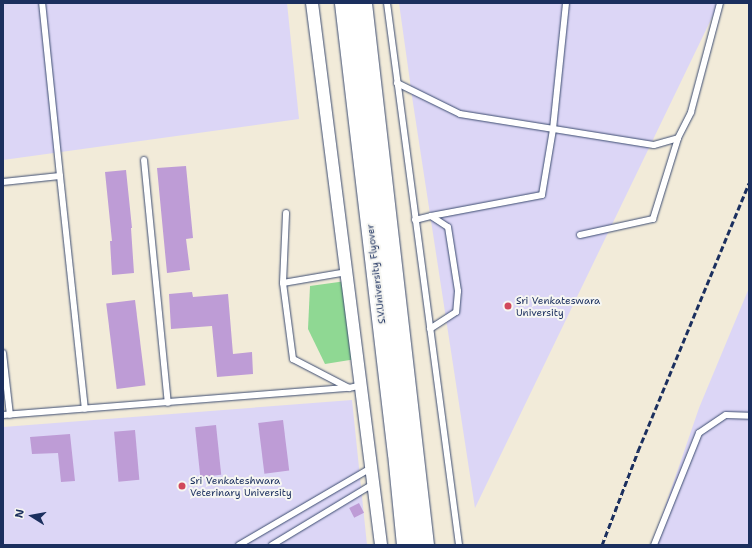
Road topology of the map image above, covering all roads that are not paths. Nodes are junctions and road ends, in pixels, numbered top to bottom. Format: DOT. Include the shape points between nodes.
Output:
graph roads {
  1 [pos="42,3"];
  2 [pos="312,3"];
  3 [pos="344,3"];
  4 [pos="362,3"];
  5 [pos="387,3"];
  6 [pos="566,3"];
  7 [pos="720,3"];
  8 [pos="397,83"];
  9 [pos="553,129"];
  10 [pos="678,138"];
  11 [pos="144,160"];
  12 [pos="60,176"];
  13 [pos="3,182"];
  14 [pos="286,213"];
  15 [pos="431,216"];
  16 [pos="415,220"];
  17 [pos="580,235"];
  18 [pos="347,272"];
  19 [pos="283,283"];
  20 [pos="430,329"];
  21 [pos="3,353"];
  22 [pos="362,385"];
  23 [pos="349,388"];
  24 [pos="168,403"];
  25 [pos="84,409"];
  26 [pos="6,415"];
  27 [pos="749,416"];
  28 [pos="371,468"];
  29 [pos="374,484"];
  30 [pos="239,545"];
  31 [pos="272,545"];
  32 [pos="381,545"];
  33 [pos="406,545"];
  34 [pos="424,545"];
  35 [pos="459,545"];
  36 [pos="654,545"];
  1 -- 12 [label="lane"];
  2 -- 18 [label="street"];
  3 -- 33 [label="main road, S.V.University Flyover"];
  4 -- 34 [label="main road, S.V.University Flyover"];
  5 -- 8 [label="lane"];
  6 -- 9 [label="lane"];
  7 -- 10 [label="lane" via="691,112"];
  8 -- 9 [label="lane" via="460,114"];
  8 -- 16 [label="lane"];
  9 -- 10 [label="lane" via="654,145"];
  9 -- 15 [label="lane" via="542,195"];
  10 -- 17 [label="lane" via="653,220"];
  11 -- 24 [label="lane"];
  12 -- 13 [label="lane"];
  12 -- 25 [label="lane"];
  14 -- 19 [label="lane"];
  15 -- 16 [label="lane"];
  15 -- 20 [label="lane" via="448,227 458,291 456,312"];
  16 -- 20 [label="lane"];
  18 -- 19 [label="lane"];
  18 -- 22 [label="street"];
  19 -- 23 [label="lane" via="292,359"];
  20 -- 35 [label="lane"];
  21 -- 26 [label="lane"];
  22 -- 23 [label="lane"];
  22 -- 28 [label="street"];
  23 -- 24 [label="lane"];
  24 -- 25 [label="lane"];
  25 -- 26 [label="lane"];
  27 -- 36 [label="lane" via="726,415 699,433"];
  28 -- 29 [label="street"];
  28 -- 30 [label="lane"];
  29 -- 31 [label="lane"];
  29 -- 32 [label="street"];
}
